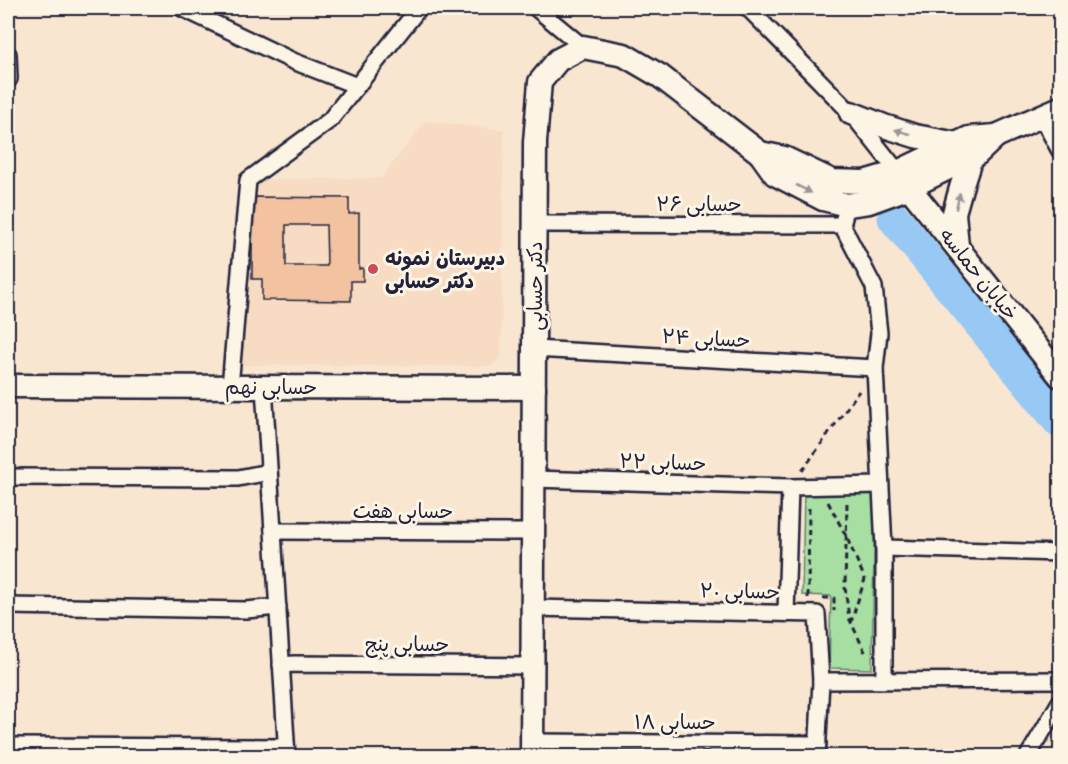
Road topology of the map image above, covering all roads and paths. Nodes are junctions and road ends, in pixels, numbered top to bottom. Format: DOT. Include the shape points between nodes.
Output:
graph roads {
  1 [pos="182,8"];
  2 [pos="419,8"];
  3 [pos="537,8"];
  4 [pos="748,8"];
  5 [pos="583,47"];
  6 [pos="8,54"];
  7 [pos="8,79"];
  8 [pos="357,86"];
  9 [pos="1051,112"];
  10 [pos="851,113"];
  11 [pos="964,150"];
  12 [pos="1060,151"];
  13 [pos="760,153"];
  14 [pos="904,180"];
  15 [pos="844,215"];
  16 [pos="535,224"];
  17 [pos="957,246"];
  18 [pos="534,349"];
  19 [pos="875,368"];
  20 [pos="1060,376"];
  21 [pos="8,386"];
  22 [pos="230,387"];
  23 [pos="264,387"];
  24 [pos="534,388"];
  25 [pos="269,472"];
  26 [pos="8,477"];
  27 [pos="534,478"];
  28 [pos="880,485"];
  29 [pos="849,486"];
  30 [pos="790,487"];
  31 [pos="809,495"];
  32 [pos="824,496"];
  33 [pos="273,531"];
  34 [pos="533,532"];
  35 [pos="846,536"];
  36 [pos="884,548"];
  37 [pos="1060,553"];
  38 [pos="8,606"];
  39 [pos="278,607"];
  40 [pos="533,608"];
  41 [pos="786,614"];
  42 [pos="833,619"];
  43 [pos="851,622"];
  44 [pos="281,666"];
  45 [pos="532,666"];
  46 [pos="881,680"];
  47 [pos="1060,680"];
  48 [pos="821,681"];
  49 [pos="1060,702"];
  50 [pos="8,746"];
  51 [pos="532,749"];
  52 [pos="817,750"];
  53 [pos="286,752"];
  54 [pos="1028,756"];
  1 -- 8 [label="street" via="292,61"];
  2 -- 8 [label="street"];
  3 -- 5 [label="street"];
  4 -- 10 [label="street"];
  5 -- 13 [label="main road" via="624,55 660,76"];
  5 -- 16 [label="main road, دکتر حسابی" via="558,60 540,82"];
  6 -- 7 [label="street"];
  8 -- 22 [label="street" via="330,120 248,180"];
  9 -- 11 [label="main road" via="996,136 977,154"];
  9 -- 12 [label="street"];
  11 -- 10 [label="main road, one-way"];
  10 -- 14 [label="street"];
  11 -- 14 [label="main road"];
  17 -- 11 [label="main road, one-way" via="954,213"];
  13 -- 14 [label="main road" via="784,158 832,181"];
  13 -- 15 [label="main road, one-way" via="775,174 823,199"];
  14 -- 15 [label="main road"];
  14 -- 17 [label="main road, خیابان حماسه"];
  15 -- 16 [label="street, حسابی ۲۶"];
  15 -- 19 [label="street" via="874,287 879,333"];
  16 -- 18 [label="main road, دکتر حسابی"];
  17 -- 20 [label="main road, خیابان حماسه"];
  18 -- 19 [label="street, حسابی ۲۴"];
  18 -- 24 [label="main road, دکتر حسابی"];
  19 -- 28 [label="street"];
  19 -- 30 [label="path"];
  21 -- 22 [label="main road, حسابی نهم"];
  22 -- 23 [label="main road, حسابی نهم"];
  23 -- 24 [label="main road, حسابی نهم"];
  23 -- 25 [label="street"];
  24 -- 27 [label="main road, دکتر حسابی"];
  25 -- 26 [label="street" via="238,478"];
  25 -- 33 [label="street"];
  27 -- 30 [label="street, حسابی ۲۲"];
  27 -- 34 [label="main road, دکتر حسابی"];
  28 -- 29 [label="street, حسابی ۲۲"];
  28 -- 36 [label="street"];
  29 -- 30 [label="street, حسابی ۲۲"];
  29 -- 35 [label="path"];
  30 -- 41 [label="street"];
  31 -- 42 [label="path" via="807,598 834,598"];
  32 -- 35 [label="path"];
  33 -- 34 [label="street, حسابی هفت"];
  33 -- 39 [label="street"];
  34 -- 40 [label="main road, دکتر حسابی"];
  35 -- 43 [label="path" via="845,586"];
  35 -- 43 [label="path" via="865,579"];
  36 -- 37 [label="street"];
  36 -- 46 [label="street"];
  38 -- 39 [label="street" via="246,610"];
  39 -- 44 [label="street"];
  40 -- 41 [label="street, حسابی ۲۰"];
  40 -- 45 [label="main road, دکتر حسابی"];
  41 -- 48 [label="street, حسابی ۲۰" via="817,614"];
  43 -- 46 [label="path"];
  44 -- 45 [label="street, حسابی پنج"];
  44 -- 53 [label="street"];
  45 -- 51 [label="main road, دکتر حسابی"];
  46 -- 47 [label="street"];
  46 -- 48 [label="street"];
  48 -- 52 [label="street, حسابی ۲۰"];
  49 -- 54 [label="street"];
  50 -- 53 [label="street"];
  51 -- 52 [label="street, حسابی ۱۸"];
}
